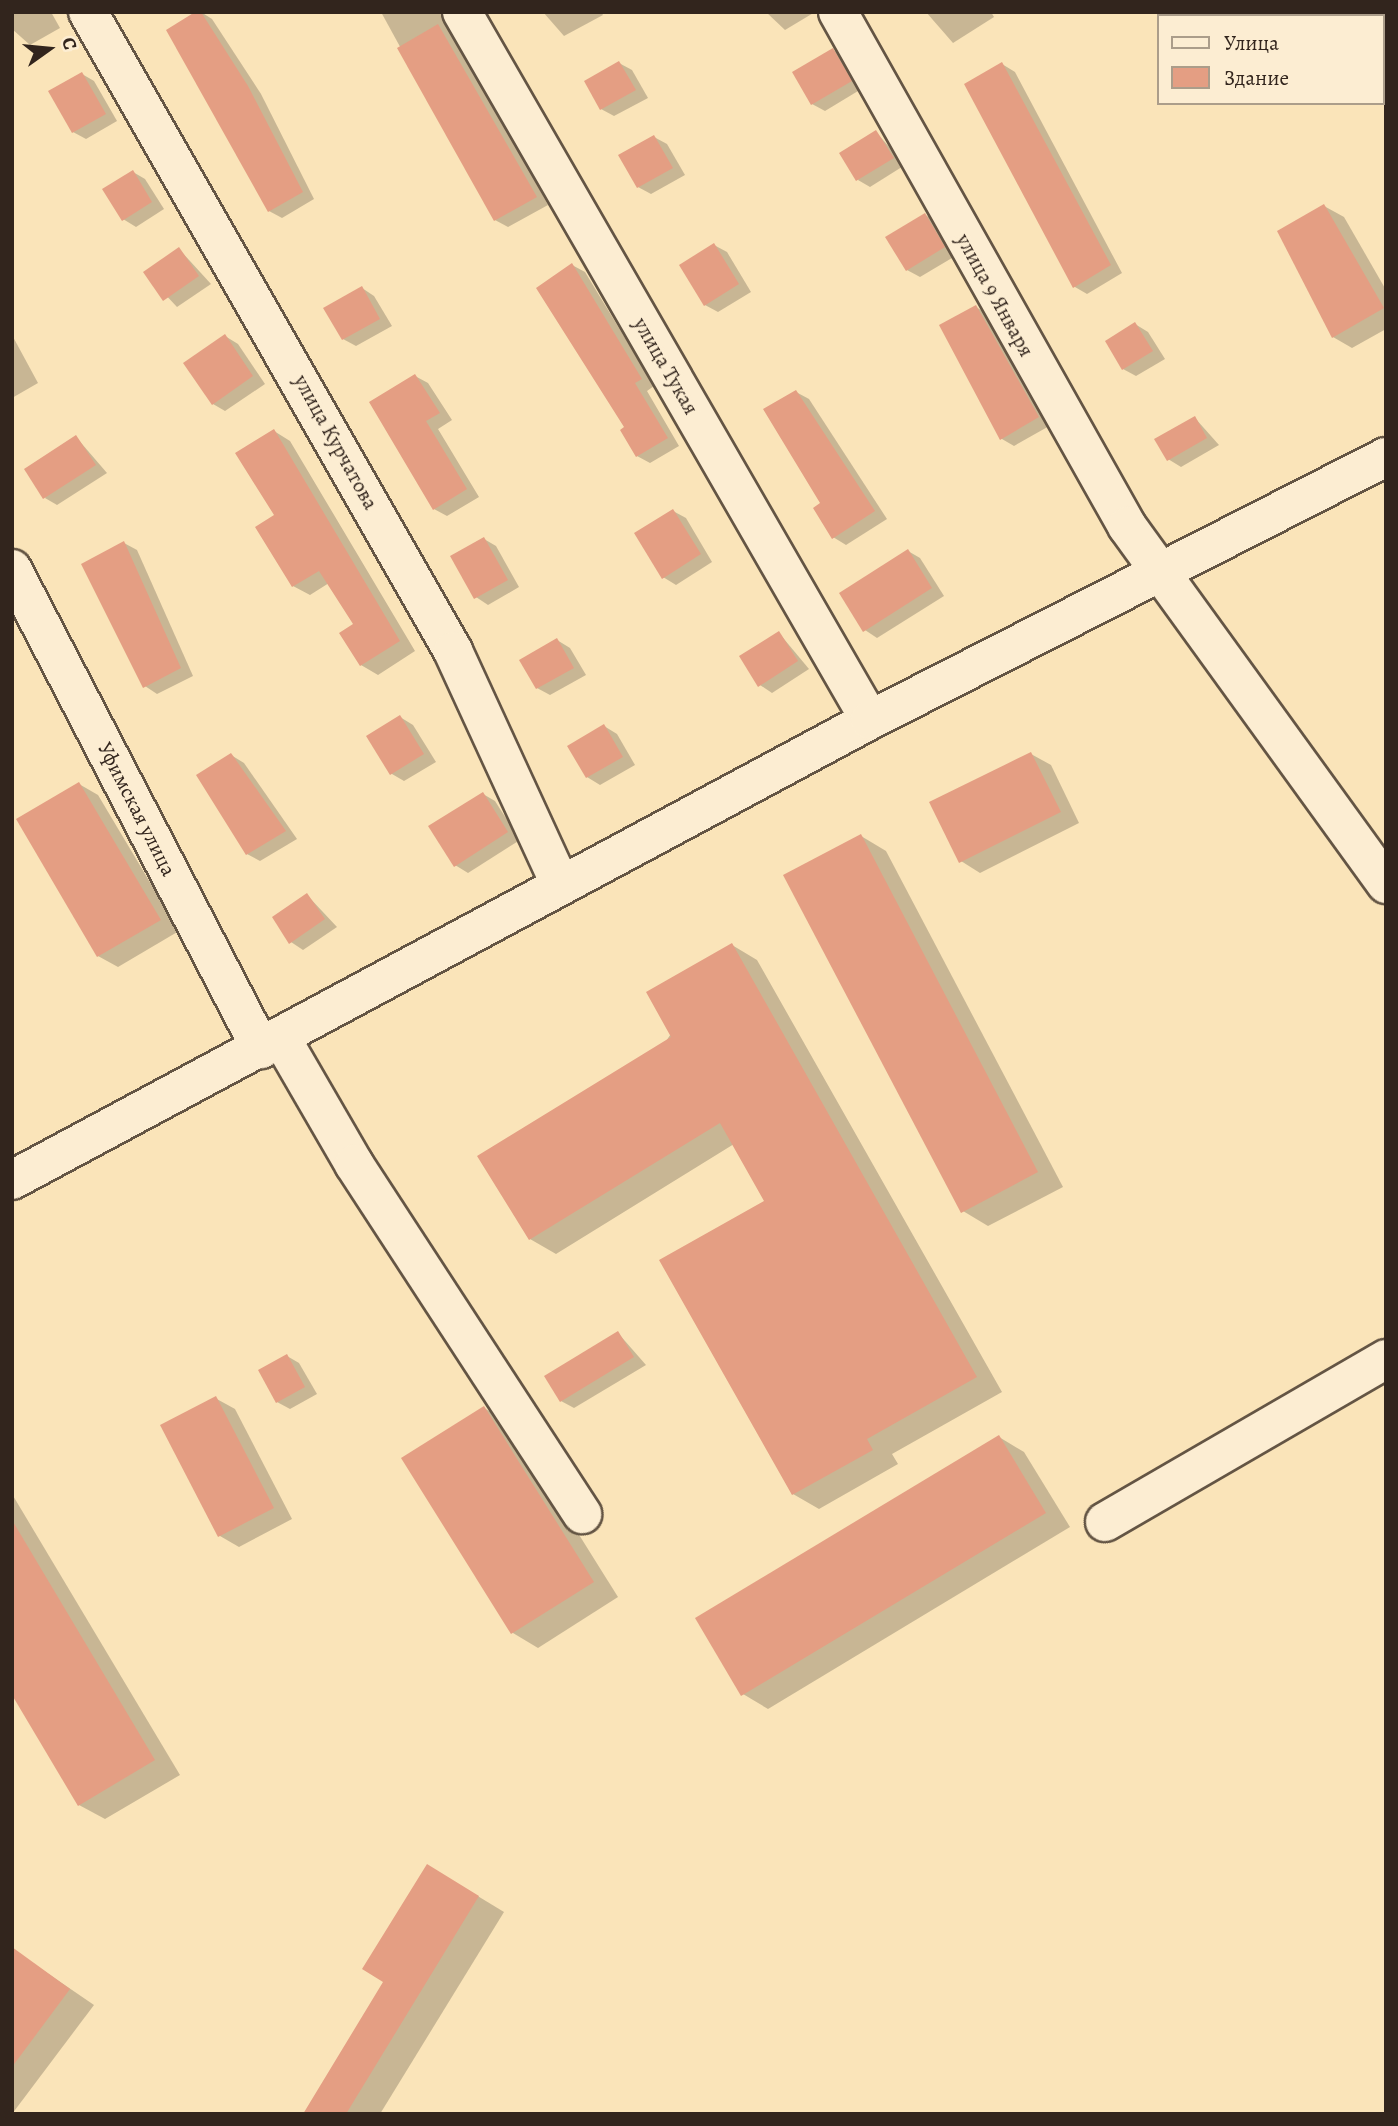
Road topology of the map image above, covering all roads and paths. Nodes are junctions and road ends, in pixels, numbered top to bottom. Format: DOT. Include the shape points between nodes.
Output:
graph roads {
  1 [pos="88,12"];
  2 [pos="462,12"];
  3 [pos="838,12"];
  4 [pos="1386,457"];
  5 [pos="12,569"];
  6 [pos="1165,570"];
  7 [pos="870,720"];
  8 [pos="560,884"];
  9 [pos="1386,884"];
  10 [pos="271,1043"];
  11 [pos="12,1180"];
  12 [pos="1386,1359"];
  13 [pos="582,1514"];
  14 [pos="1105,1522"];
  1 -- 8 [label="street, улица Курчатова" via="453,651"];
  2 -- 7 [label="street, улица Тукая"];
  3 -- 6 [label="street, улица 9 Января" via="1127,526"];
  4 -- 6 [label="street"];
  5 -- 10 [label="street, Уфимская улица"];
  6 -- 7 [label="street"];
  6 -- 9 [label="street, улица 9 Января"];
  7 -- 8 [label="street"];
  8 -- 10 [label="street"];
  10 -- 11 [label="street"];
  10 -- 13 [label="street, Уфимская улица"];
  12 -- 14 [label="street"];
}
